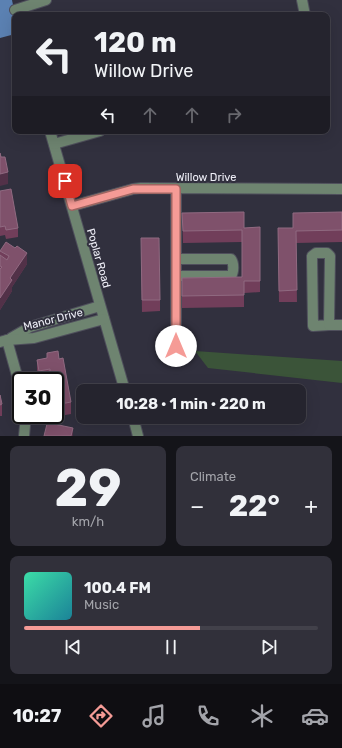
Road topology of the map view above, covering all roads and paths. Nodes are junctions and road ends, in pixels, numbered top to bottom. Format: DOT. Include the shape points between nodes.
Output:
graph roads {
  1 [pos="46,0"];
  2 [pos="302,0"];
  3 [pos="15,8"];
  4 [pos="304,12"];
  5 [pos="51,134"];
  6 [pos="89,134"];
  7 [pos="54,144"];
  8 [pos="176,189"];
  9 [pos="342,189"];
  10 [pos="72,206"];
  11 [pos="176,259"];
  12 [pos="176,276"];
  13 [pos="100,306"];
  14 [pos="104,319"];
  15 [pos="329,325"];
  16 [pos="342,325"];
  17 [pos="4,341"];
  18 [pos="176,346"];
  19 [pos="15,372"];
  20 [pos="123,384"];
  21 [pos="25,424"];
  22 [pos="135,424"];
  23 [pos="24,436"];
  24 [pos="138,436"];
  1 -- 3 [label="street"];
  2 -- 4 [label="street"];
  5 -- 7 [label="street, Poplar Road"];
  6 -- 7 [label="street"];
  7 -- 10 [label="street, Poplar Road"];
  8 -- 9 [label="street, Willow Drive"];
  8 -- 10 [label="street, Willow Drive" via="133,189"];
  8 -- 11 [label="street"];
  10 -- 13 [label="street, Poplar Road"];
  11 -- 12 [label="street"];
  11 -- 12 [label="street" via="231,259 234,273 231,276"];
  12 -- 18 [label="street"];
  13 -- 14 [label="street, Poplar Road"];
  13 -- 17 [label="street, Manor Drive" via="30,328"];
  14 -- 17 [label="street, Manor Drive" via="34,338"];
  14 -- 20 [label="street, Poplar Road"];
  15 -- 15 [label="street" via="330,256 327,253 316,253 312,256 313,326"];
  15 -- 16 [label="street"];
  17 -- 19 [label="street"];
  21 -- 23 [label="street"];
  22 -- 24 [label="street"];
}
